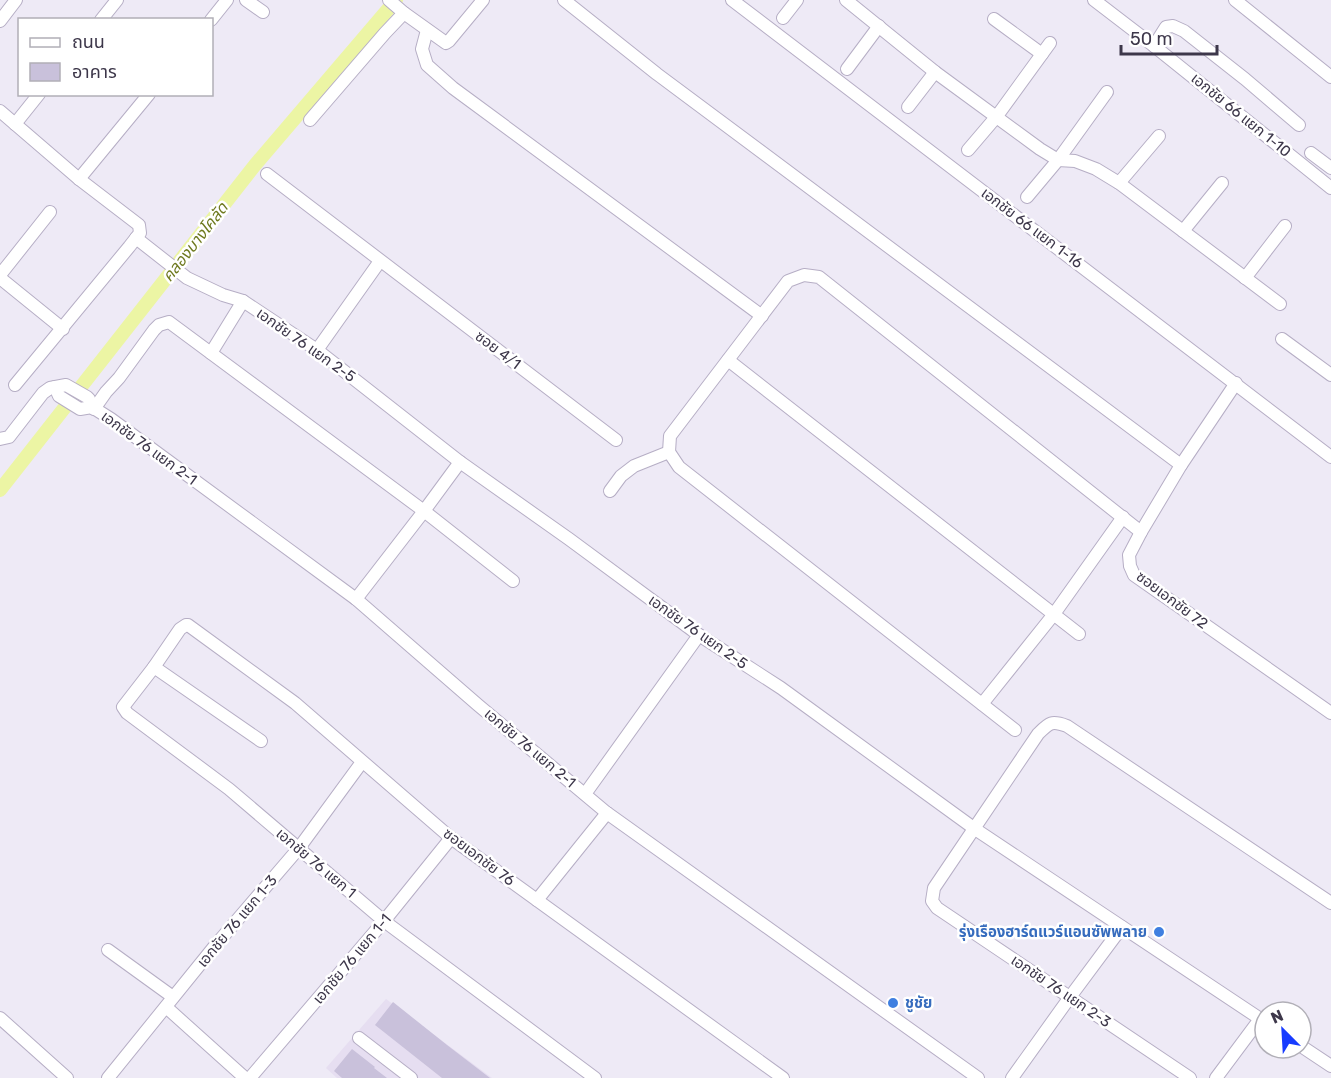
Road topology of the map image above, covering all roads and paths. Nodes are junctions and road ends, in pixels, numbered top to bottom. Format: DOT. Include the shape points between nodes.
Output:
graph roads {
  1 [pos="16,0"];
  2 [pos="117,0"];
  3 [pos="227,0"];
  4 [pos="246,0"];
  5 [pos="388,0"];
  6 [pos="483,0"];
  7 [pos="564,0"];
  8 [pos="732,0"];
  9 [pos="797,0"];
  10 [pos="846,0"];
  11 [pos="1094,0"];
  12 [pos="1235,0"];
  13 [pos="263,12"];
  14 [pos="403,12"];
  15 [pos="103,18"];
  16 [pos="213,18"];
  17 [pos="783,18"];
  18 [pos="994,19"];
  19 [pos="0,21"];
  20 [pos="879,26"];
  21 [pos="427,30"];
  22 [pos="1050,43"];
  23 [pos="1154,46"];
  24 [pos="1042,54"];
  25 [pos="847,69"];
  26 [pos="934,72"];
  27 [pos="1331,77"];
  28 [pos="1107,92"];
  29 [pos="37,96"];
  30 [pos="147,96"];
  31 [pos="908,107"];
  32 [pos="0,111"];
  33 [pos="997,116"];
  34 [pos="310,120"];
  35 [pos="15,124"];
  36 [pos="1299,124"];
  37 [pos="1160,136"];
  38 [pos="968,150"];
  39 [pos="1311,153"];
  40 [pos="1058,160"];
  41 [pos="1331,168"];
  42 [pos="267,174"];
  43 [pos="79,179"];
  44 [pos="1119,183"];
  45 [pos="1222,183"];
  46 [pos="1331,188"];
  47 [pos="1027,197"];
  48 [pos="50,212"];
  49 [pos="1285,226"];
  50 [pos="1183,231"];
  51 [pos="136,238"];
  52 [pos="380,261"];
  53 [pos="0,276"];
  54 [pos="1245,278"];
  55 [pos="243,301"];
  56 [pos="1280,304"];
  57 [pos="762,316"];
  58 [pos="63,329"];
  59 [pos="1282,339"];
  60 [pos="317,350"];
  61 [pos="212,353"];
  62 [pos="728,360"];
  63 [pos="1331,375"];
  64 [pos="1236,383"];
  65 [pos="15,385"];
  66 [pos="88,405"];
  67 [pos="0,439"];
  68 [pos="616,440"];
  69 [pos="669,452"];
  70 [pos="1331,457"];
  71 [pos="460,462"];
  72 [pos="1181,465"];
  73 [pos="610,491"];
  74 [pos="424,511"];
  75 [pos="1123,517"];
  76 [pos="1141,532"];
  77 [pos="513,580"];
  78 [pos="356,598"];
  79 [pos="1054,614"];
  80 [pos="186,625"];
  81 [pos="1079,634"];
  82 [pos="699,635"];
  83 [pos="154,667"];
  84 [pos="982,704"];
  85 [pos="1331,713"];
  86 [pos="1015,730"];
  87 [pos="261,741"];
  88 [pos="362,762"];
  89 [pos="585,794"];
  90 [pos="607,813"];
  91 [pos="975,829"];
  92 [pos="452,838"];
  93 [pos="300,848"];
  94 [pos="537,900"];
  95 [pos="1331,903"];
  96 [pos="384,921"];
  97 [pos="1122,927"];
  98 [pos="108,950"];
  99 [pos="1070,997"];
  100 [pos="170,1002"];
  101 [pos="1253,1015"];
  102 [pos="0,1018"];
  103 [pos="1253,1032"];
  104 [pos="359,1038"];
  105 [pos="1313,1054"];
  106 [pos="1331,1066"];
  107 [pos="67,1078"];
  108 [pos="108,1078"];
  109 [pos="245,1078"];
  110 [pos="250,1078"];
  111 [pos="411,1078"];
  112 [pos="595,1078"];
  113 [pos="783,1078"];
  114 [pos="978,1078"];
  115 [pos="1012,1078"];
  116 [pos="1190,1078"];
  117 [pos="1216,1078"];
  1 -- 19 [label="street"];
  2 -- 15 [label="street"];
  3 -- 16 [label="street"];
  4 -- 13 [label="street"];
  5 -- 14 [label="street"];
  6 -- 21 [label="street" via="449,41 444,42"];
  7 -- 72 [label="street"];
  8 -- 64 [label="street, เอกชัย 66 แยก 1-16"];
  9 -- 17 [label="street"];
  10 -- 20 [label="street"];
  11 -- 23 [label="street, เอกชัย 66 แยก 1-10"];
  12 -- 27 [label="street"];
  14 -- 21 [label="street"];
  14 -- 34 [label="street"];
  18 -- 24 [label="street"];
  20 -- 25 [label="street"];
  20 -- 26 [label="street"];
  21 -- 57 [label="street" via="422,50 427,66"];
  22 -- 24 [label="street"];
  23 -- 36 [label="street" via="1166,27 1173,26"];
  23 -- 46 [label="street, เอกชัย 66 แยก 1-10"];
  24 -- 33 [label="street"];
  26 -- 31 [label="street"];
  26 -- 33 [label="street"];
  28 -- 40 [label="street"];
  29 -- 35 [label="street"];
  30 -- 43 [label="street"];
  32 -- 35 [label="street"];
  33 -- 38 [label="street"];
  33 -- 40 [label="street"];
  35 -- 43 [label="street"];
  37 -- 44 [label="street"];
  39 -- 41 [label="street"];
  40 -- 44 [label="street" via="1096,169"];
  40 -- 47 [label="street"];
  42 -- 52 [label="street, ซอย 4/1"];
  43 -- 51 [label="street" via="139,225 141,230"];
  44 -- 50 [label="street"];
  45 -- 50 [label="street"];
  48 -- 53 [label="street"];
  49 -- 54 [label="street"];
  50 -- 54 [label="street"];
  51 -- 55 [label="street, เอกชัย 76 แยก 2-5" via="187,278"];
  51 -- 58 [label="street"];
  52 -- 60 [label="street"];
  52 -- 68 [label="street, ซอย 4/1"];
  53 -- 58 [label="street"];
  54 -- 56 [label="street"];
  55 -- 60 [label="street, เอกชัย 76 แยก 2-5"];
  55 -- 61 [label="street"];
  57 -- 62 [label="street"];
  57 -- 75 [label="street" via="789,281 804,275 819,277"];
  58 -- 65 [label="street"];
  59 -- 63 [label="street"];
  60 -- 71 [label="street, เอกชัย 76 แยก 2-5"];
  61 -- 66 [label="street" via="168,322 159,325"];
  61 -- 74 [label="street"];
  62 -- 69 [label="street" via="670,436"];
  62 -- 79 [label="street"];
  64 -- 70 [label="street, เอกชัย 66 แยก 1-16"];
  64 -- 72 [label="street, ซอยเอกชัย 72"];
  66 -- 67 [label="street, เอกชัย 76 แยก 2-1" via="60,389 50,388 9,437"];
  66 -- 78 [label="street, เอกชัย 76 แยก 2-1"];
  69 -- 73 [label="street" via="634,466"];
  69 -- 84 [label="street" via="679,467"];
  71 -- 74 [label="street"];
  71 -- 82 [label="street, เอกชัย 76 แยก 2-5"];
  72 -- 76 [label="street, ซอยเอกชัย 72"];
  74 -- 77 [label="street"];
  74 -- 78 [label="street"];
  75 -- 76 [label="street"];
  75 -- 79 [label="street"];
  76 -- 85 [label="street, ซอยเอกชัย 72" via="1129,555 1134,576"];
  78 -- 89 [label="street, เอกชัย 76 แยก 2-1"];
  79 -- 81 [label="street"];
  79 -- 84 [label="street"];
  80 -- 83 [label="street, เอกชัย 76 แยก 1"];
  80 -- 88 [label="street, ซอยเอกชัย 76" via="295,703"];
  82 -- 89 [label="street"];
  82 -- 91 [label="street, เอกชัย 76 แยก 2-5" via="781,688"];
  83 -- 87 [label="street"];
  83 -- 93 [label="street, เอกชัย 76 แยก 1" via="124,710"];
  84 -- 86 [label="street"];
  88 -- 92 [label="street, ซอยเอกชัย 76"];
  88 -- 93 [label="street, เอกชัย 76 แยก 1-3"];
  89 -- 90 [label="street, เอกชัย 76 แยก 2-1"];
  90 -- 94 [label="street"];
  90 -- 114 [label="street, เอกชัย 76 แยก 2-1"];
  91 -- 95 [label="street, เอกชัย 76 แยก 2-3" via="1038,734 1057,722"];
  91 -- 97 [label="street, เอกชัย 76 แยก 2-5"];
  91 -- 99 [label="street, เอกชัย 76 แยก 2-3" via="934,888 932,901"];
  92 -- 94 [label="street, ซอยเอกชัย 76"];
  92 -- 96 [label="street, เอกชัย 76 แยก 1-1"];
  93 -- 96 [label="street, เอกชัย 76 แยก 1"];
  93 -- 100 [label="street, เอกชัย 76 แยก 1-3"];
  94 -- 113 [label="street, ซอยเอกชัย 76"];
  96 -- 110 [label="street, เอกชัย 76 แยก 1-1"];
  96 -- 112 [label="street, เอกชัย 76 แยก 1"];
  97 -- 99 [label="street"];
  97 -- 101 [label="street, เอกชัย 76 แยก 2-5"];
  98 -- 100 [label="street"];
  99 -- 115 [label="street"];
  99 -- 116 [label="street, เอกชัย 76 แยก 2-3"];
  100 -- 108 [label="street, เอกชัย 76 แยก 1-3"];
  100 -- 109 [label="street"];
  102 -- 107 [label="street"];
  103 -- 117 [label="street"];
  104 -- 111 [label="street"];
  105 -- 106 [label="street"];
}
